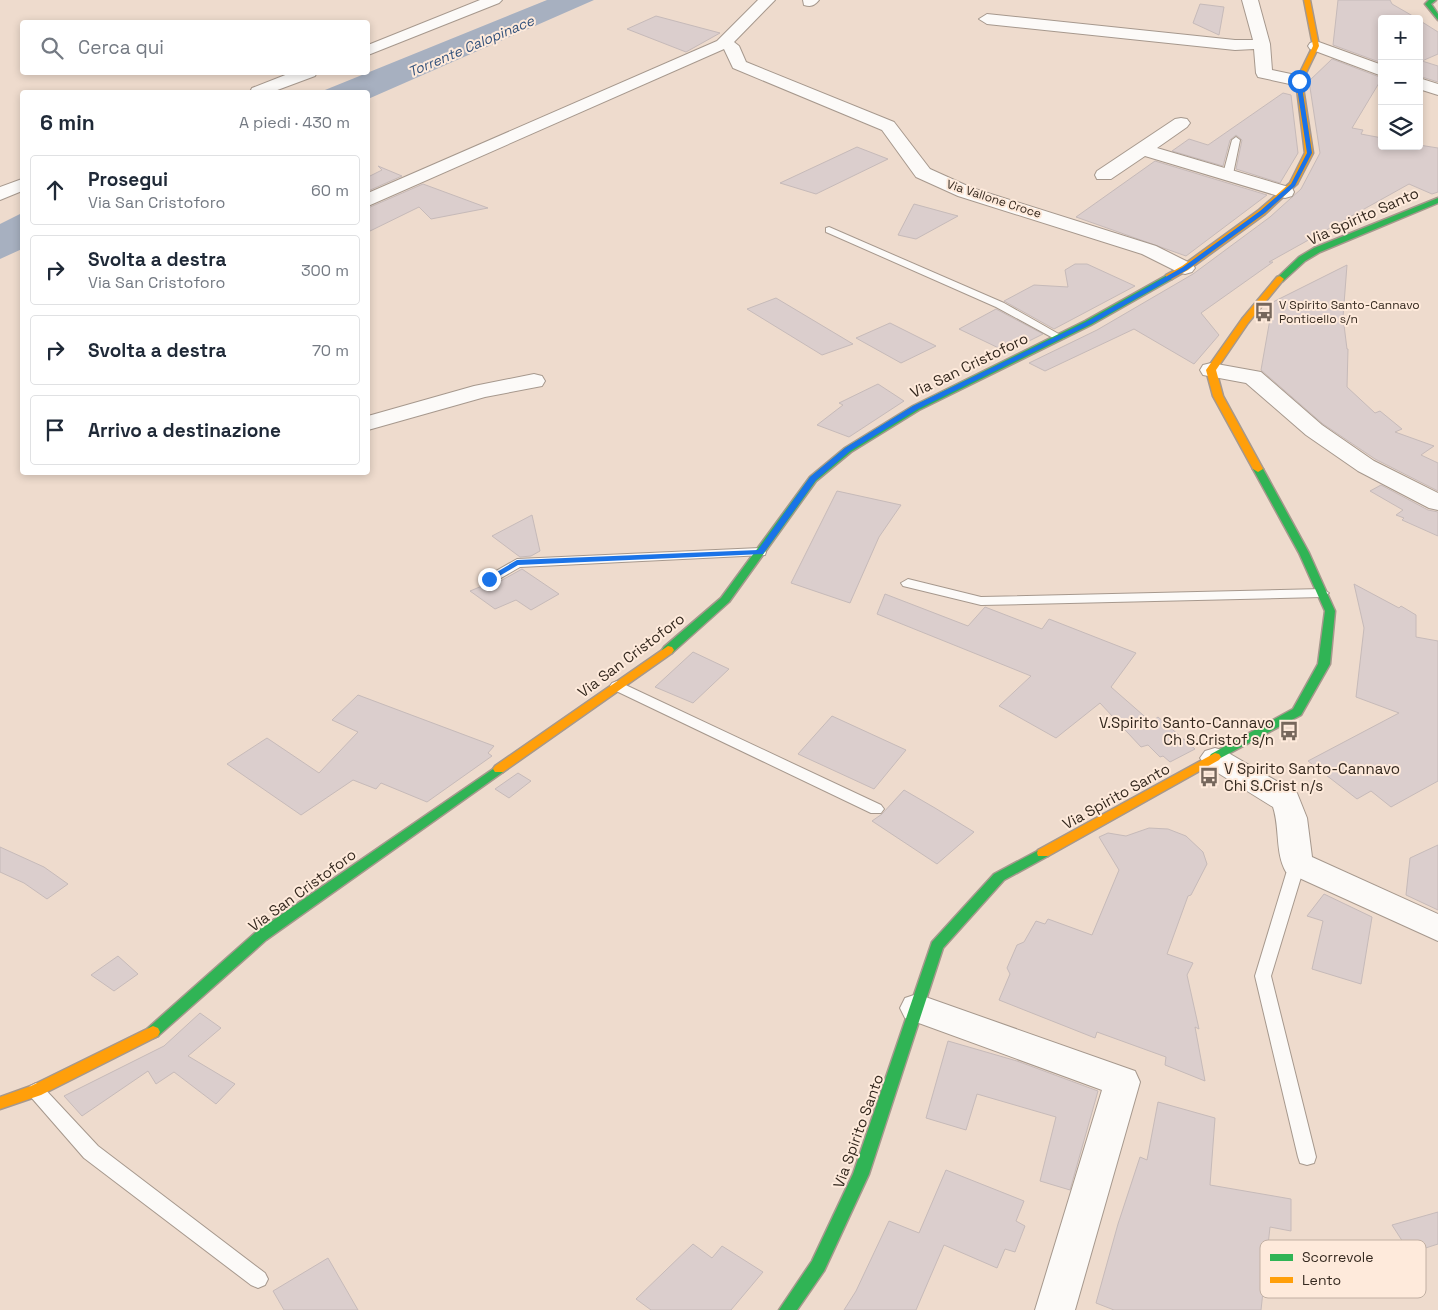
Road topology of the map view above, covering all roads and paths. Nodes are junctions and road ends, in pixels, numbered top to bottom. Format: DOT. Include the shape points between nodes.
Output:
graph roads {
  1 [pos="494,0"];
  2 [pos="767,0"];
  3 [pos="1250,0"];
  4 [pos="1307,0"];
  5 [pos="1433,0"];
  6 [pos="1438,18"];
  7 [pos="987,19"];
  8 [pos="723,44"];
  9 [pos="1262,44"];
  10 [pos="1316,46"];
  11 [pos="370,49"];
  12 [pos="1378,69"];
  13 [pos="301,75"];
  14 [pos="1299,81"];
  15 [pos="1423,85"];
  16 [pos="263,90"];
  17 [pos="1438,90"];
  18 [pos="1181,123"];
  19 [pos="1236,140"];
  20 [pos="1142,148"];
  21 [pos="1228,174"];
  22 [pos="1104,175"];
  23 [pos="20,186"];
  24 [pos="1285,192"];
  25 [pos="0,194"];
  26 [pos="370,199"];
  27 [pos="1438,200"];
  28 [pos="829,230"];
  29 [pos="1185,268"];
  30 [pos="1059,337"];
  31 [pos="1211,370"];
  32 [pos="534,381"];
  33 [pos="370,422"];
  34 [pos="1438,504"];
  35 [pos="760,552"];
  36 [pos="489,579"];
  37 [pos="908,583"];
  38 [pos="1322,593"];
  39 [pos="617,686"];
  40 [pos="1215,758"];
  41 [pos="876,808"];
  42 [pos="1297,864"];
  43 [pos="1438,928"];
  44 [pos="917,1008"];
  45 [pos="36,1091"];
  46 [pos="0,1103"];
  47 [pos="1308,1156"];
  48 [pos="258,1279"];
  49 [pos="787,1310"];
  50 [pos="1055,1310"];
  1 -- 11 [label="street"];
  2 -- 8 [label="street"];
  3 -- 9 [label="street"];
  4 -- 10 [label="street"];
  5 -- 6 [label="street" via="1428,4"];
  7 -- 9 [label="street" via="1235,46"];
  8 -- 26 [label="street"];
  8 -- 29 [label="street, Via Vallone Croce" via="731,46 739,65 888,126 923,174 965,192 1149,250"];
  9 -- 14 [label="street" via="1264,73"];
  10 -- 12 [label="street"];
  10 -- 14 [label="street"];
  13 -- 16 [label="street"];
  14 -- 24 [label="street, Via San Cristoforo" via="1309,153 1293,184"];
  15 -- 17 [label="street"];
  18 -- 20 [label="street"];
  19 -- 21 [label="lane"];
  20 -- 21 [label="street"];
  20 -- 22 [label="street"];
  21 -- 24 [label="street"];
  23 -- 25 [label="street"];
  24 -- 29 [label="street, Via San Cristoforo"];
  27 -- 31 [label="street, Via Spirito Santo" via="1316,250 1291,268 1239,326"];
  28 -- 30 [label="lane" via="1000,305"];
  29 -- 30 [label="street, Via San Cristoforo"];
  30 -- 35 [label="street, Via San Cristoforo" via="916,408 848,450 813,479"];
  31 -- 34 [label="street" via="1253,377 1314,430 1366,466"];
  31 -- 38 [label="street, Via Spirito Santo" via="1218,396 1304,552"];
  32 -- 33 [label="street" via="482,391"];
  35 -- 36 [label="lane" via="517,563"];
  35 -- 39 [label="street, Via San Cristoforo" via="725,600 669,649"];
  37 -- 38 [label="lane" via="981,601"];
  38 -- 40 [label="street, Via Spirito Santo" via="1330,611 1324,664 1297,712"];
  39 -- 41 [label="lane"];
  39 -- 45 [label="street, Via San Cristoforo" via="261,936 151,1034"];
  40 -- 42 [label="street" via="1286,801 1292,818"];
  40 -- 44 [label="street, Via Spirito Santo" via="999,877 938,946"];
  42 -- 43 [label="street"];
  42 -- 47 [label="lane" via="1263,976"];
  44 -- 49 [label="street, Via Spirito Santo" via="861,1174 818,1266"];
  44 -- 50 [label="street" via="1122,1082"];
  45 -- 46 [label="street, Via San Cristoforo"];
  45 -- 48 [label="lane" via="91,1152"];
}
